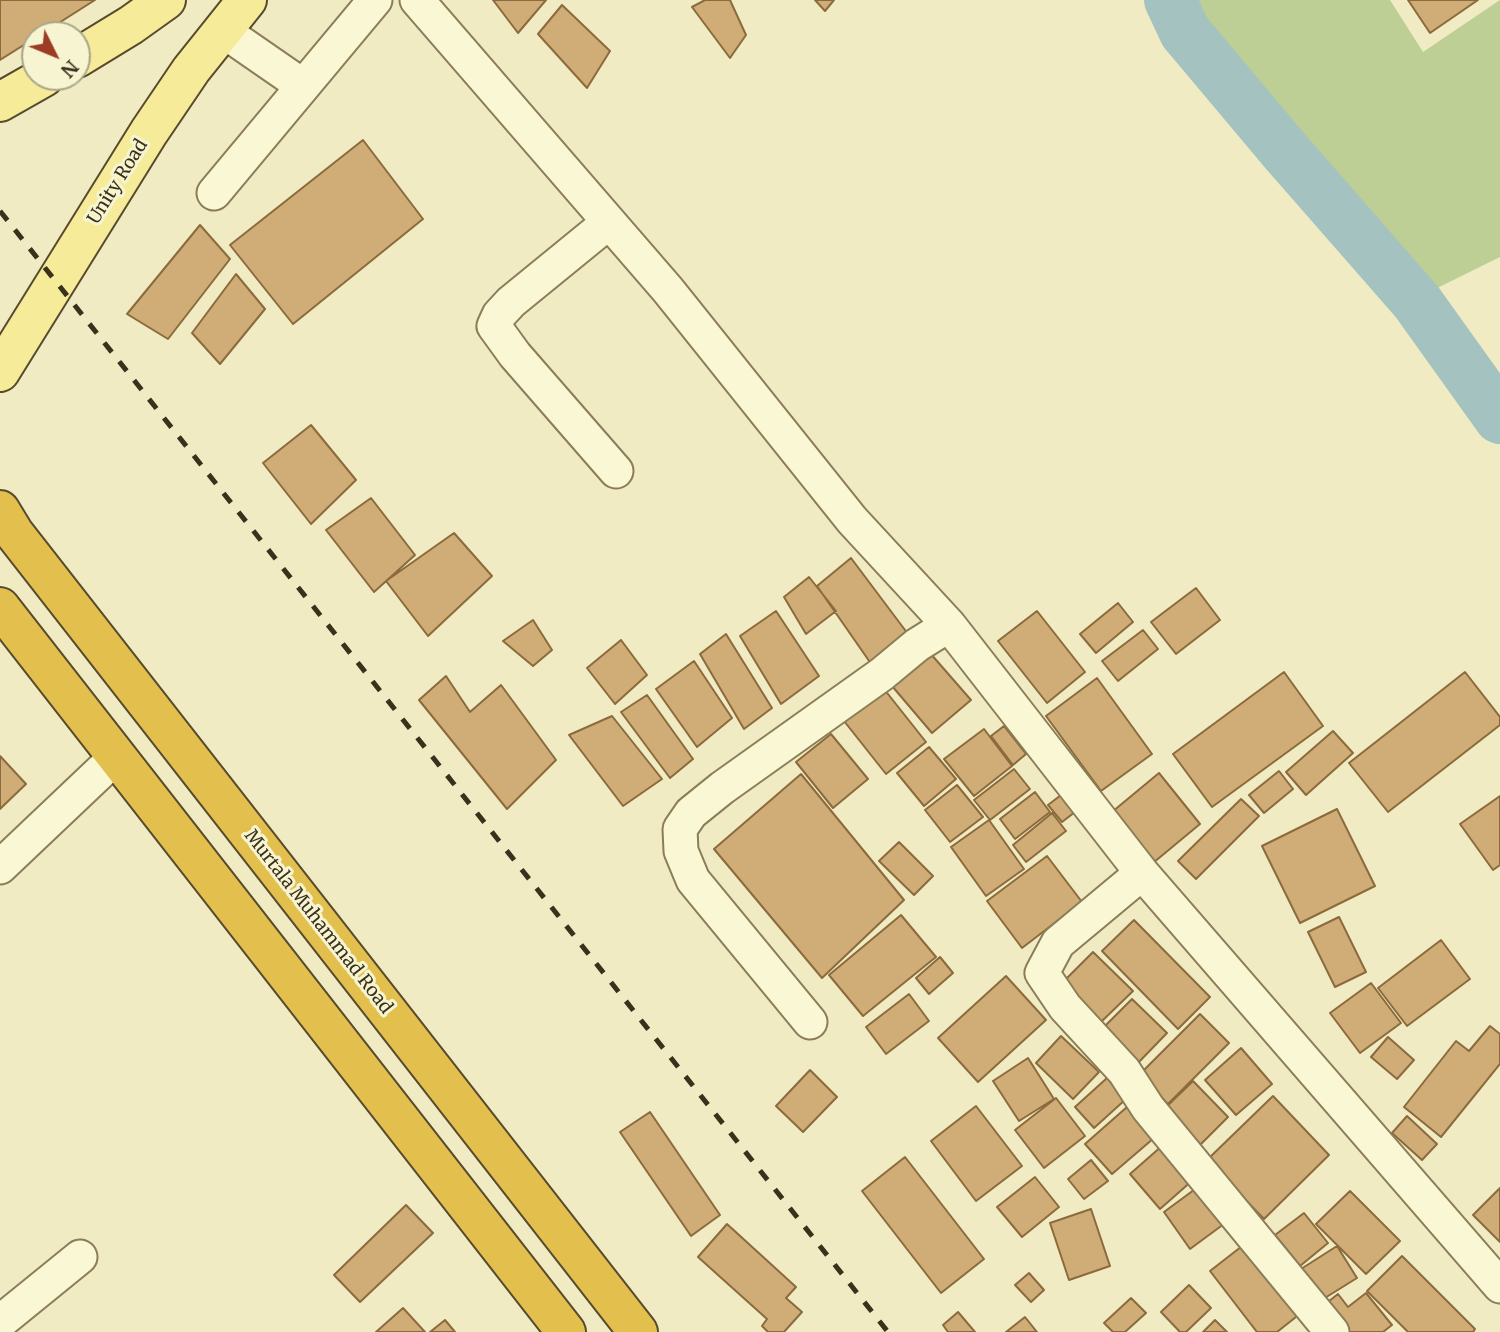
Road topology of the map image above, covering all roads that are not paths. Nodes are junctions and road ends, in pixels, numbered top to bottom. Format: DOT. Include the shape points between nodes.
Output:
graph roads {
  1 [pos="166,0"];
  2 [pos="247,0"];
  3 [pos="374,0"];
  4 [pos="416,0"];
  5 [pos="222,30"];
  6 [pos="91,49"];
  7 [pos="303,86"];
  8 [pos="21,90"];
  9 [pos="0,102"];
  10 [pos="214,193"];
  11 [pos="608,222"];
  12 [pos="0,372"];
  13 [pos="616,471"];
  14 [pos="0,510"];
  15 [pos="0,607"];
  16 [pos="948,625"];
  17 [pos="116,757"];
  18 [pos="0,867"];
  19 [pos="1142,873"];
  20 [pos="810,1022"];
  21 [pos="80,1257"];
  22 [pos="1500,1286"];
  23 [pos="0,1322"];
  24 [pos="566,1332"];
  25 [pos="638,1332"];
  26 [pos="1332,1332"];
  1 -- 6 [label="main road"];
  2 -- 5 [label="main road, Unity Road"];
  3 -- 7 [label="street"];
  4 -- 11 [label="street"];
  5 -- 7 [label="street"];
  5 -- 12 [label="main road, Unity Road" via="149,132"];
  7 -- 10 [label="street"];
  8 -- 9 [label="main road"];
  11 -- 13 [label="street" via="510,302 494,326"];
  11 -- 16 [label="street" via="852,520"];
  14 -- 25 [label="highway, Murtala Muhammad Road"];
  15 -- 17 [label="highway"];
  16 -- 19 [label="street"];
  16 -- 20 [label="street" via="722,788 691,813 680,829 681,851 693,880"];
  17 -- 18 [label="street"];
  17 -- 24 [label="highway"];
  19 -- 22 [label="street"];
  19 -- 26 [label="street" via="1058,943 1042,973"];
  21 -- 23 [label="street"];
}
